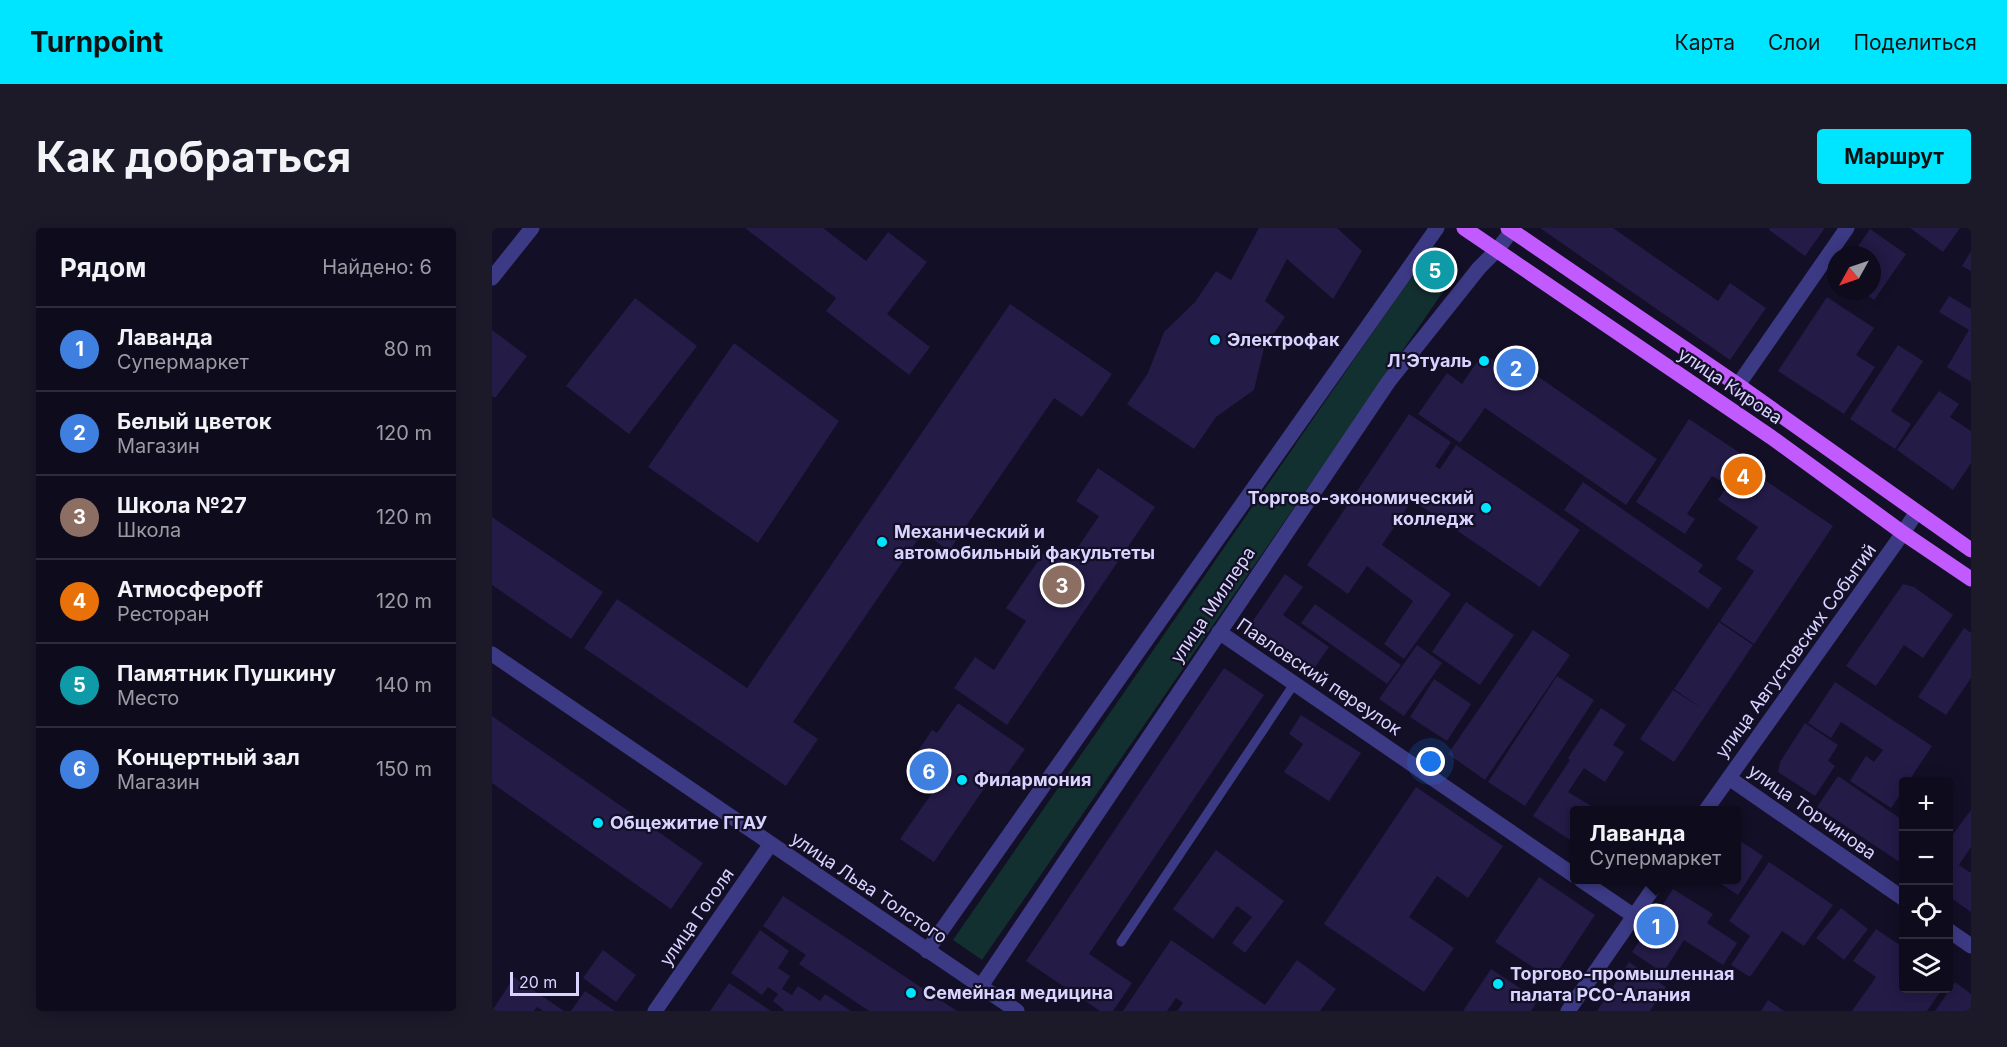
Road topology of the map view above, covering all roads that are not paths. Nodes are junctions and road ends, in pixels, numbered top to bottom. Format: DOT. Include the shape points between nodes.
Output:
graph roads {
  1 [pos="532,228"];
  2 [pos="1437,228"];
  3 [pos="1464,228"];
  4 [pos="1847,228"];
  5 [pos="1512,229"];
  6 [pos="1497,250"];
  7 [pos="492,278"];
  8 [pos="1738,385"];
  9 [pos="1916,513"];
  10 [pos="1903,533"];
  11 [pos="1971,550"];
  12 [pos="1971,579"];
  13 [pos="1219,632"];
  14 [pos="492,654"];
  15 [pos="1294,684"];
  16 [pos="1729,778"];
  17 [pos="1709,806"];
  18 [pos="770,845"];
  19 [pos="1570,873"];
  20 [pos="1588,884"];
  21 [pos="1656,884"];
  22 [pos="1899,896"];
  23 [pos="1634,916"];
  24 [pos="1953,933"];
  25 [pos="1121,942"];
  26 [pos="1971,946"];
  27 [pos="927,951"];
  28 [pos="981,986"];
  29 [pos="655,1011"];
  30 [pos="1017,1011"];
  31 [pos="1568,1011"];
  1 -- 7 [label="street"];
  2 -- 27 [label="street, улица Миллера"];
  3 -- 6 [label="main road, улица Кирова"];
  4 -- 8 [label="street"];
  5 -- 6 [label="street, улица Миллера"];
  5 -- 8 [label="main road, улица Кирова"];
  6 -- 10 [label="main road, улица Кирова" via="1771,437"];
  6 -- 13 [label="street, улица Миллера" via="1389,381"];
  8 -- 9 [label="main road, улица Кирова"];
  9 -- 10 [label="street, улица Августовских Событий"];
  9 -- 11 [label="main road, улица Кирова"];
  10 -- 12 [label="main road, улица Кирова"];
  10 -- 16 [label="street, улица Августовских Событий"];
  13 -- 15 [label="street, Павловский переулок"];
  13 -- 28 [label="street, улица Миллера"];
  14 -- 18 [label="street, улица Льва Толстого"];
  15 -- 19 [label="street, Павловский переулок"];
  15 -- 25 [label="lane"];
  16 -- 17 [label="street, улица Августовских Событий"];
  16 -- 22 [label="street, улица Торчинова"];
  18 -- 27 [label="street, улица Льва Толстого"];
  18 -- 29 [label="street, улица Гоголя"];
  20 -- 23 [label="street"];
  21 -- 23 [label="street"];
  23 -- 31 [label="street"];
  24 -- 26 [label="street"];
  27 -- 28 [label="street, улица Льва Толстого"];
  28 -- 30 [label="street, улица Льва Толстого"];
}
